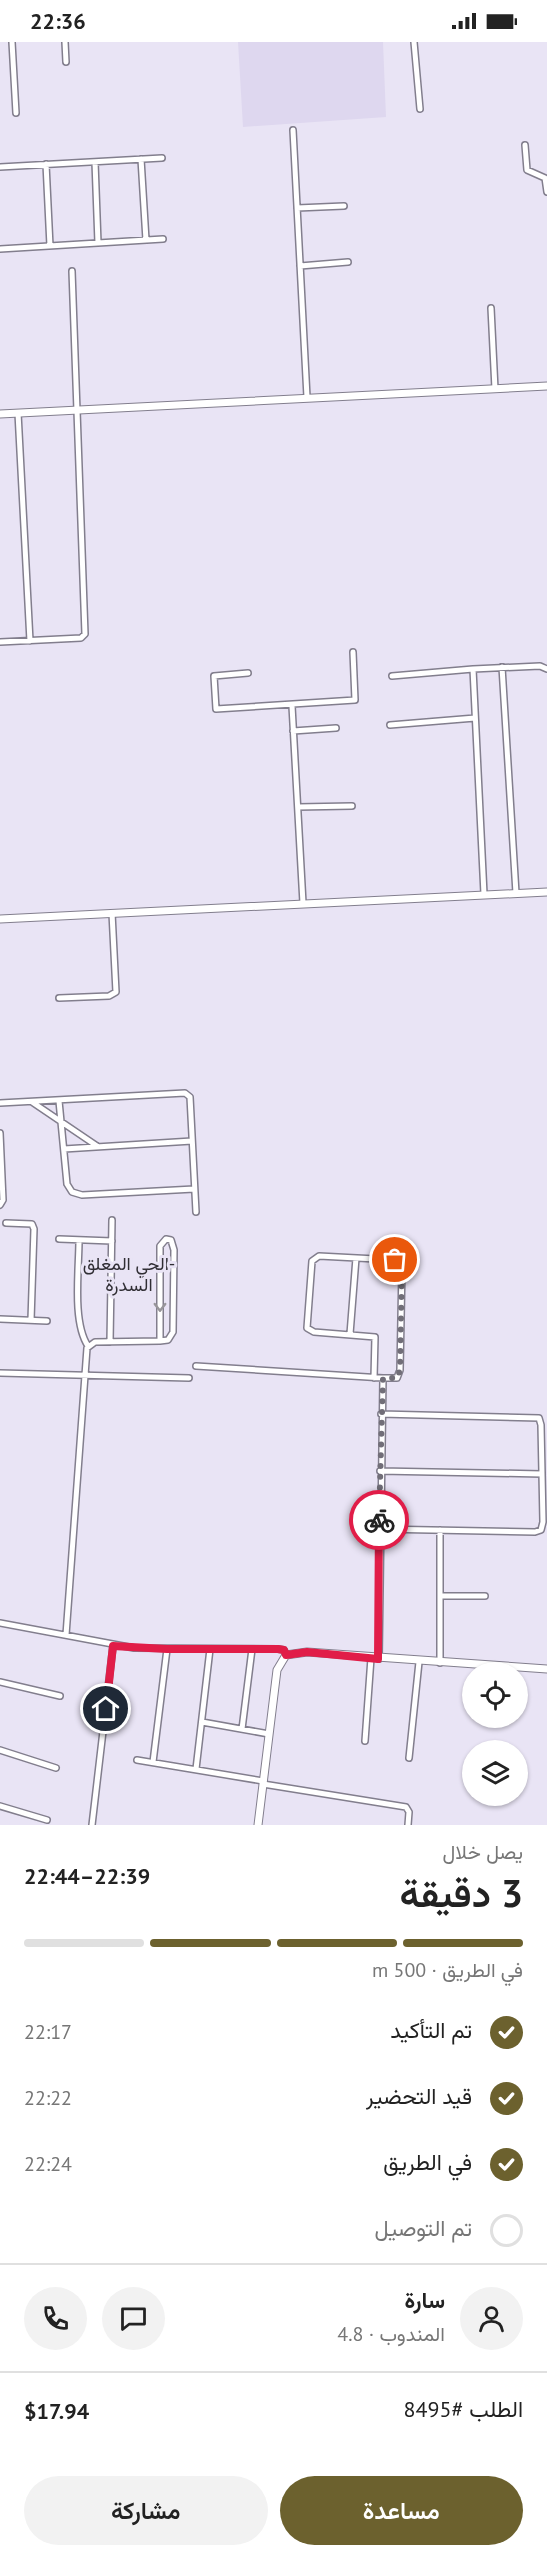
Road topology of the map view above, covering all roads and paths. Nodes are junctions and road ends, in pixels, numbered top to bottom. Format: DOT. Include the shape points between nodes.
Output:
graph roads {
  1 [pos="12,42"];
  2 [pos="65,42"];
  3 [pos="414,42"];
  4 [pos="66,62"];
  5 [pos="420,109"];
  6 [pos="16,113"];
  7 [pos="294,129"];
  8 [pos="525,145"];
  9 [pos="162,158"];
  10 [pos="141,159"];
  11 [pos="95,162"];
  12 [pos="46,164"];
  13 [pos="0,167"];
  14 [pos="547,192"];
  15 [pos="344,206"];
  16 [pos="297,208"];
  17 [pos="163,239"];
  18 [pos="146,240"];
  19 [pos="98,243"];
  20 [pos="50,246"];
  21 [pos="0,249"];
  22 [pos="348,262"];
  23 [pos="300,266"];
  24 [pos="72,271"];
  25 [pos="491,308"];
  26 [pos="547,386"];
  27 [pos="495,389"];
  28 [pos="307,397"];
  29 [pos="77,410"];
  30 [pos="18,413"];
  31 [pos="0,414"];
  32 [pos="30,641"];
  33 [pos="0,642"];
  34 [pos="353,652"];
  35 [pos="502,667"];
  36 [pos="473,669"];
  37 [pos="547,669"];
  38 [pos="248,673"];
  39 [pos="392,676"];
  40 [pos="292,706"];
  41 [pos="475,718"];
  42 [pos="390,725"];
  43 [pos="336,728"];
  44 [pos="293,731"];
  45 [pos="352,806"];
  46 [pos="298,807"];
  47 [pos="547,892"];
  48 [pos="516,893"];
  49 [pos="484,894"];
  50 [pos="303,903"];
  51 [pos="111,913"];
  52 [pos="0,919"];
  53 [pos="59,998"];
  54 [pos="59,1101"];
  55 [pos="32,1102"];
  56 [pos="0,1103"];
  57 [pos="62,1122"];
  58 [pos="0,1133"];
  59 [pos="192,1141"];
  60 [pos="98,1147"];
  61 [pos="64,1149"];
  62 [pos="194,1189"];
  63 [pos="0,1205"];
  64 [pos="196,1212"];
  65 [pos="112,1220"];
  66 [pos="6,1223"];
  67 [pos="59,1239"];
  68 [pos="79,1240"];
  69 [pos="112,1241"];
  70 [pos="356,1258"];
  71 [pos="0,1319"];
  72 [pos="31,1320"];
  73 [pos="47,1321"];
  74 [pos="350,1334"];
  75 [pos="159,1341"];
  76 [pos="110,1342"];
  77 [pos="88,1346"];
  78 [pos="196,1366"];
  79 [pos="0,1373"];
  80 [pos="85,1377"];
  81 [pos="189,1378"];
  82 [pos="374,1378"];
  83 [pos="383,1378"];
  84 [pos="381,1414"];
  85 [pos="380,1471"];
  86 [pos="542,1473"];
  87 [pos="379,1529"];
  88 [pos="440,1530"];
  89 [pos="440,1596"];
  90 [pos="485,1596"];
  91 [pos="0,1623"];
  92 [pos="66,1635"];
  93 [pos="113,1646"];
  94 [pos="167,1649"];
  95 [pos="210,1649"];
  96 [pos="252,1649"];
  97 [pos="286,1655"];
  98 [pos="375,1659"];
  99 [pos="419,1662"];
  100 [pos="440,1663"];
  101 [pos="547,1669"];
  102 [pos="0,1682"];
  103 [pos="60,1696"];
  104 [pos="202,1722"];
  105 [pos="242,1729"];
  106 [pos="269,1734"];
  107 [pos="365,1741"];
  108 [pos="0,1750"];
  109 [pos="409,1758"];
  110 [pos="137,1760"];
  111 [pos="153,1762"];
  112 [pos="56,1768"];
  113 [pos="196,1769"];
  114 [pos="263,1783"];
  115 [pos="0,1806"];
  116 [pos="47,1820"];
  117 [pos="92,1825"];
  118 [pos="258,1825"];
  119 [pos="408,1825"];
  1 -- 6 [label="street"];
  2 -- 4 [label="street"];
  3 -- 5 [label="street"];
  7 -- 16 [label="street"];
  8 -- 14 [label="street" via="527,170 545,178"];
  9 -- 10 [label="street"];
  10 -- 11 [label="street"];
  10 -- 18 [label="street"];
  11 -- 12 [label="street"];
  11 -- 19 [label="street"];
  12 -- 13 [label="street"];
  12 -- 20 [label="street"];
  15 -- 16 [label="street"];
  16 -- 23 [label="street"];
  17 -- 18 [label="street"];
  18 -- 19 [label="street"];
  19 -- 20 [label="street"];
  20 -- 21 [label="street"];
  22 -- 23 [label="street"];
  23 -- 28 [label="street"];
  24 -- 29 [label="street"];
  25 -- 27 [label="street"];
  26 -- 27 [label="street"];
  27 -- 28 [label="street"];
  28 -- 29 [label="street"];
  29 -- 30 [label="street"];
  29 -- 32 [label="street" via="85,634 81,638"];
  30 -- 31 [label="street"];
  30 -- 32 [label="street"];
  32 -- 33 [label="street"];
  34 -- 40 [label="street" via="355,700"];
  35 -- 36 [label="street"];
  35 -- 37 [label="street"];
  35 -- 48 [label="street"];
  36 -- 39 [label="street"];
  36 -- 41 [label="street"];
  38 -- 40 [label="street" via="214,676 216,709"];
  40 -- 44 [label="street"];
  41 -- 42 [label="street"];
  41 -- 49 [label="street"];
  43 -- 44 [label="street"];
  44 -- 46 [label="street"];
  45 -- 46 [label="street"];
  46 -- 50 [label="street"];
  47 -- 48 [label="street"];
  48 -- 49 [label="street"];
  49 -- 50 [label="street"];
  50 -- 51 [label="street"];
  51 -- 52 [label="street"];
  51 -- 53 [label="street" via="116,992 109,996"];
  54 -- 55 [label="street"];
  54 -- 57 [label="street"];
  54 -- 59 [label="street" via="186,1093"];
  55 -- 56 [label="street"];
  55 -- 57 [label="street"];
  57 -- 60 [label="street"];
  57 -- 61 [label="street"];
  58 -- 63 [label="street"];
  59 -- 60 [label="street"];
  59 -- 62 [label="street"];
  60 -- 61 [label="street"];
  61 -- 62 [label="street" via="68,1187 76,1194"];
  62 -- 64 [label="street"];
  65 -- 69 [label="street"];
  66 -- 72 [label="street" via="26,1222 34,1229"];
  67 -- 68 [label="street"];
  68 -- 69 [label="street"];
  68 -- 77 [label="street" via="79,1320"];
  69 -- 76 [label="street"];
  70 -- 74 [label="street"];
  70 -- 74 [label="street" via="314,1257 308,1302 308,1329"];
  70 -- 83 [label="street" via="395,1260 402,1265 400,1374"];
  71 -- 72 [label="street"];
  72 -- 73 [label="street"];
  74 -- 82 [label="street" via="376,1338"];
  75 -- 75 [label="street, one-way" via="168,1340 173,1332 174,1250 171,1240 166,1239 160,1246"];
  75 -- 76 [label="street"];
  76 -- 77 [label="street"];
  77 -- 80 [label="street"];
  78 -- 82 [label="street"];
  79 -- 80 [label="street"];
  80 -- 81 [label="street"];
  80 -- 92 [label="street"];
  82 -- 83 [label="street"];
  83 -- 84 [label="street"];
  84 -- 85 [label="street"];
  84 -- 86 [label="street" via="539,1418"];
  85 -- 86 [label="street"];
  85 -- 87 [label="street"];
  86 -- 88 [label="street" via="540,1531"];
  87 -- 88 [label="street"];
  87 -- 98 [label="street"];
  88 -- 89 [label="street"];
  89 -- 90 [label="street"];
  89 -- 100 [label="street"];
  91 -- 92 [label="street"];
  92 -- 93 [label="street"];
  93 -- 94 [label="street"];
  93 -- 117 [label="street"];
  94 -- 95 [label="street"];
  94 -- 111 [label="street"];
  95 -- 96 [label="street"];
  95 -- 104 [label="street"];
  96 -- 97 [label="street" via="281,1649"];
  96 -- 105 [label="street"];
  97 -- 98 [label="street" via="307,1652"];
  97 -- 106 [label="street" via="277,1670"];
  98 -- 99 [label="street"];
  98 -- 107 [label="street"];
  99 -- 100 [label="street"];
  99 -- 109 [label="street"];
  100 -- 101 [label="street"];
  102 -- 103 [label="street"];
  104 -- 105 [label="street"];
  104 -- 113 [label="street"];
  105 -- 106 [label="street"];
  106 -- 114 [label="street"];
  108 -- 112 [label="street"];
  110 -- 111 [label="street"];
  111 -- 113 [label="street"];
  113 -- 114 [label="street"];
  114 -- 118 [label="street"];
  114 -- 119 [label="street" via="406,1807"];
  115 -- 116 [label="street"];
}
